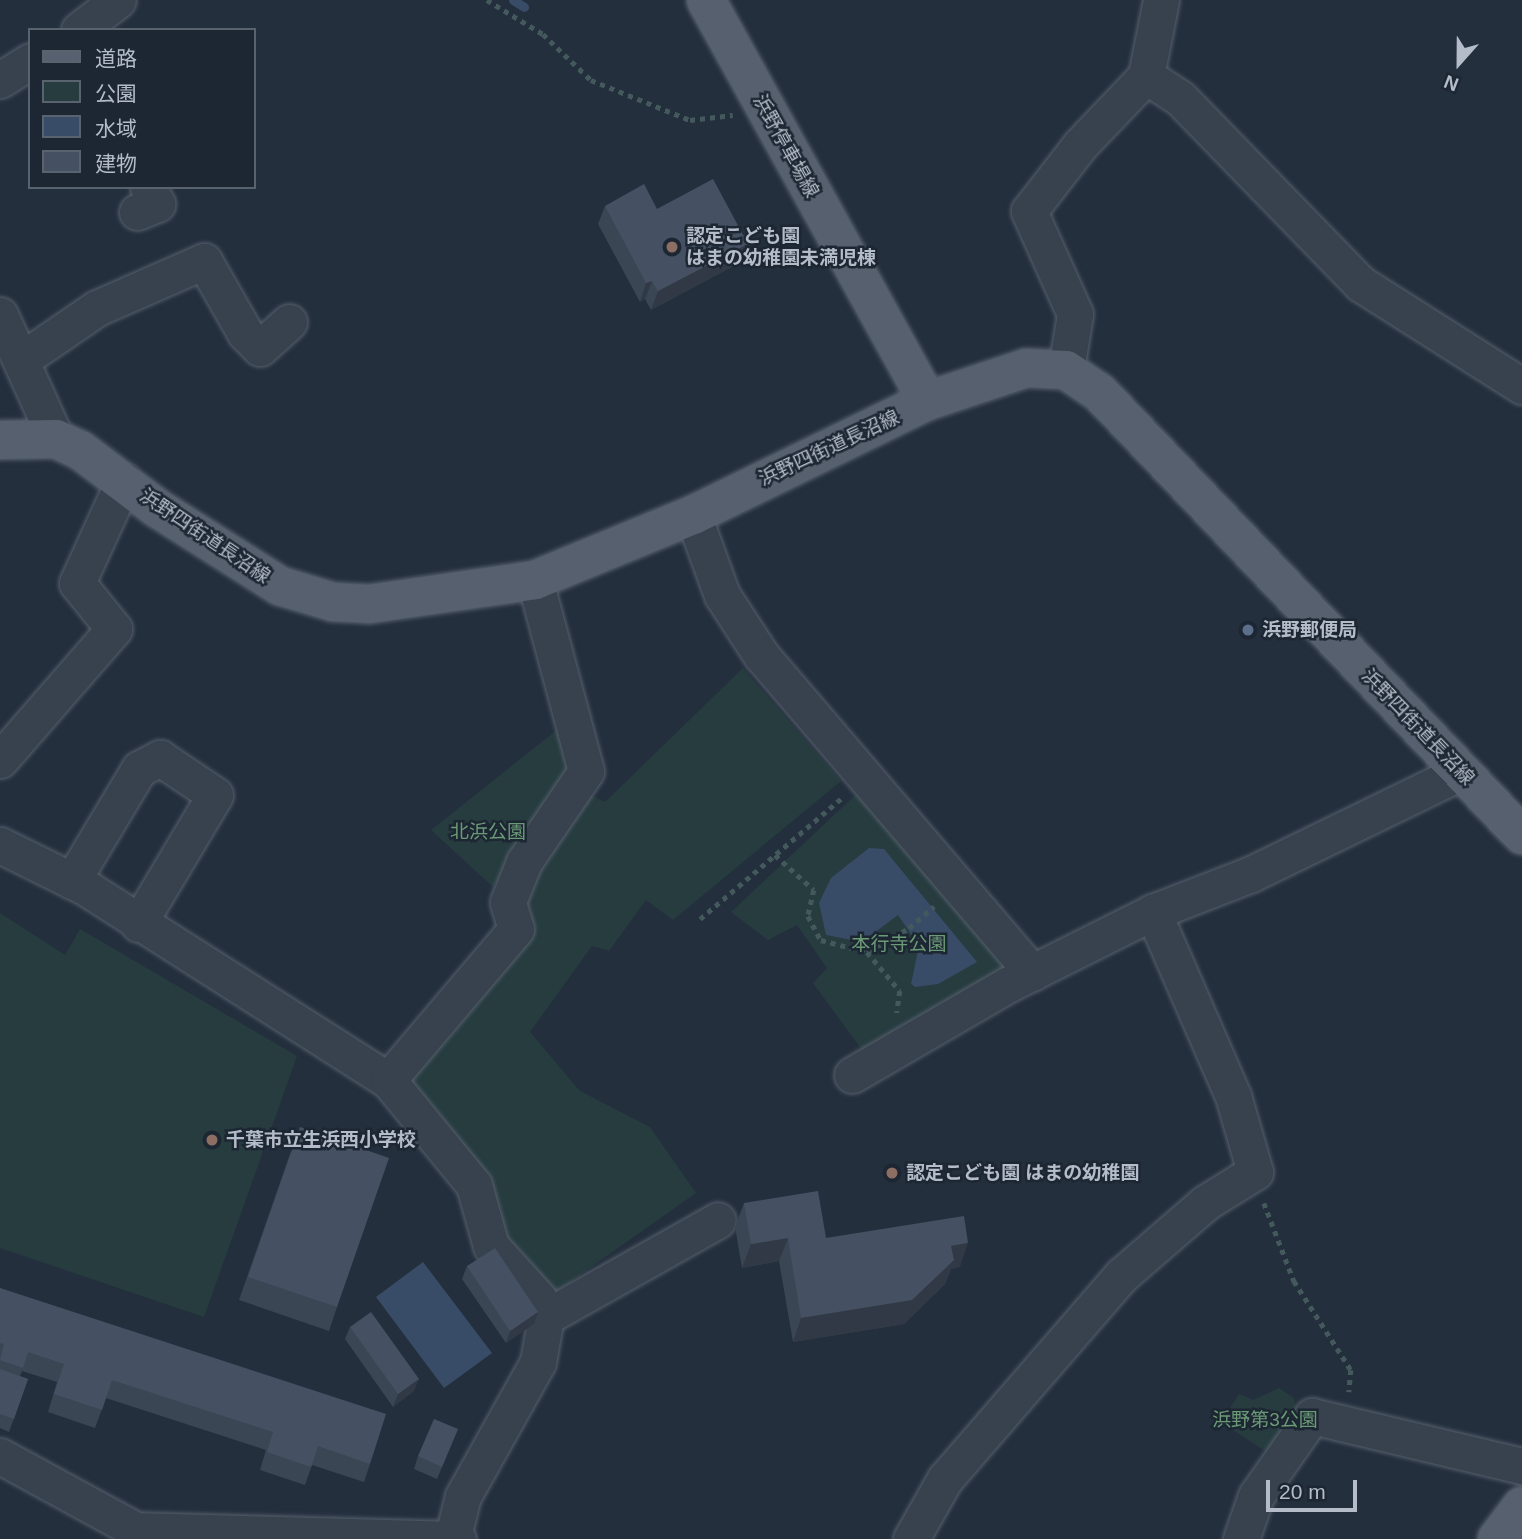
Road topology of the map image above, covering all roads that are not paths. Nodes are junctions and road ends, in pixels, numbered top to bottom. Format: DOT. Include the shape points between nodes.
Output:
graph roads {
  1 [pos="118,0"];
  2 [pos="706,0"];
  3 [pos="1161,0"];
  4 [pos="82,28"];
  5 [pos="28,62"];
  6 [pos="1146,76"];
  7 [pos="0,80"];
  8 [pos="0,315"];
  9 [pos="289,322"];
  10 [pos="21,360"];
  11 [pos="1066,370"];
  12 [pos="1522,386"];
  13 [pos="927,401"];
  14 [pos="57,439"];
  15 [pos="0,440"];
  16 [pos="124,480"];
  17 [pos="693,514"];
  18 [pos="535,580"];
  19 [pos="0,760"];
  20 [pos="1461,772"];
  21 [pos="1522,835"];
  22 [pos="0,845"];
  23 [pos="72,881"];
  24 [pos="1153,912"];
  25 [pos="138,924"];
  26 [pos="1033,973"];
  27 [pos="852,1075"];
  28 [pos="388,1080"];
  29 [pos="718,1220"];
  30 [pos="546,1317"];
  31 [pos="0,1456"];
  32 [pos="1522,1466"];
  33 [pos="1522,1506"];
  34 [pos="136,1535"];
  35 [pos="455,1538"];
  36 [pos="911,1539"];
  37 [pos="1241,1539"];
  38 [pos="1497,1539"];
  1 -- 4 [label="street"];
  2 -- 13 [label="main road, 浜野停車場線"];
  3 -- 6 [label="street"];
  5 -- 7 [label="street"];
  6 -- 11 [label="street" via="1080,145 1029,211 1075,314"];
  6 -- 12 [label="street" via="1180,98 1361,284"];
  8 -- 10 [label="street"];
  9 -- 10 [label="street" via="260,348 246,333 204,261 97,308"];
  10 -- 14 [label="street"];
  11 -- 13 [label="main road, 浜野四街道長沼線" via="1026,368"];
  11 -- 20 [label="main road, 浜野四街道長沼線" via="1100,393"];
  13 -- 17 [label="main road, 浜野四街道長沼線"];
  14 -- 15 [label="main road"];
  14 -- 16 [label="main road, 浜野四街道長沼線"];
  16 -- 18 [label="main road, 浜野四街道長沼線" via="253,572 301,594 369,604"];
  16 -- 19 [label="street" via="77,583 114,629"];
  17 -- 18 [label="main road, 浜野四街道長沼線"];
  17 -- 26 [label="street" via="722,595 761,656"];
  18 -- 28 [label="street" via="586,771 523,862 508,902 516,929"];
  20 -- 21 [label="main road, 浜野四街道長沼線"];
  20 -- 24 [label="street" via="1251,874"];
  22 -- 23 [label="street"];
  23 -- 25 [label="street"];
  23 -- 25 [label="street" via="139,769 160,758 215,795"];
  24 -- 26 [label="street"];
  24 -- 36 [label="street" via="1233,1096 1255,1172 1205,1203 1122,1275 945,1479"];
  25 -- 28 [label="street"];
  26 -- 27 [label="street"];
  28 -- 30 [label="street" via="474,1185 491,1246 539,1299"];
  29 -- 30 [label="street"];
  30 -- 35 [label="street" via="538,1362 463,1496"];
  31 -- 34 [label="street"];
  32 -- 37 [label="street" via="1312,1416 1256,1496"];
  33 -- 38 [label="main road"];
  34 -- 35 [label="street"];
}
